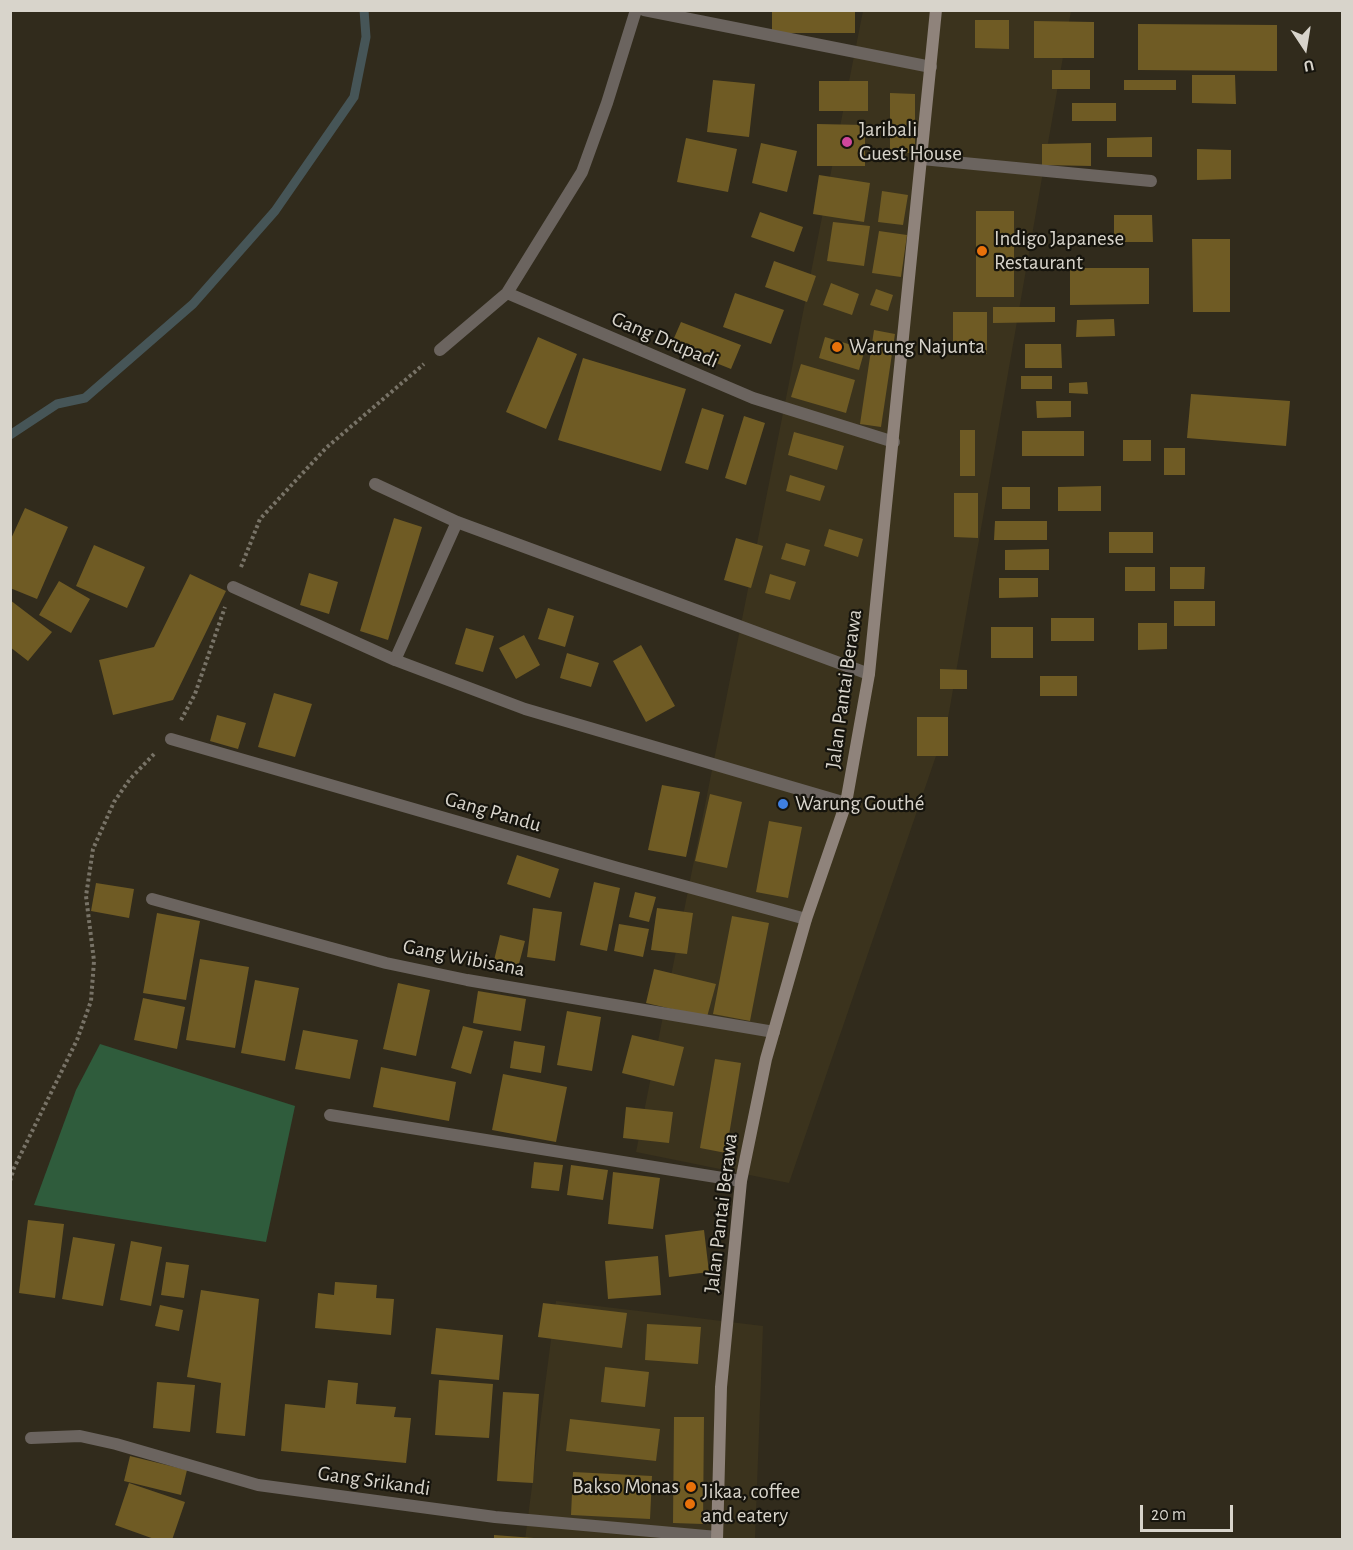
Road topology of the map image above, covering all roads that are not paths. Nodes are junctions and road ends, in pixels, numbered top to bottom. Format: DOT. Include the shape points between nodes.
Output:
graph roads {
  1 [pos="636,10"];
  2 [pos="644,10"];
  3 [pos="936,10"];
  4 [pos="931,67"];
  5 [pos="922,159"];
  6 [pos="1151,181"];
  7 [pos="507,293"];
  8 [pos="440,350"];
  9 [pos="894,442"];
  10 [pos="375,484"];
  11 [pos="457,522"];
  12 [pos="233,587"];
  13 [pos="395,660"];
  14 [pos="869,674"];
  15 [pos="171,739"];
  16 [pos="846,803"];
  17 [pos="152,899"];
  18 [pos="806,919"];
  19 [pos="774,1032"];
  20 [pos="330,1115"];
  21 [pos="741,1180"];
  22 [pos="31,1438"];
  23 [pos="717,1538"];
  1 -- 7 [label="street" via="582,172"];
  2 -- 4 [label="street"];
  3 -- 4 [label="street, Jalan Pantai Berawa"];
  4 -- 5 [label="street, Jalan Pantai Berawa"];
  5 -- 6 [label="street"];
  5 -- 9 [label="street, Jalan Pantai Berawa"];
  7 -- 8 [label="street"];
  7 -- 9 [label="street, Gang Drupadi" via="753,398"];
  9 -- 14 [label="street, Jalan Pantai Berawa"];
  10 -- 11 [label="street"];
  11 -- 13 [label="street"];
  11 -- 14 [label="street"];
  12 -- 13 [label="street"];
  13 -- 16 [label="street" via="525,709"];
  14 -- 16 [label="street, Jalan Pantai Berawa"];
  15 -- 18 [label="street, Gang Pandu"];
  16 -- 18 [label="street, Jalan Pantai Berawa"];
  17 -- 19 [label="street, Gang Wibisana" via="432,973"];
  18 -- 19 [label="street, Jalan Pantai Berawa"];
  19 -- 21 [label="street, Jalan Pantai Berawa"];
  20 -- 21 [label="street"];
  21 -- 23 [label="street, Jalan Pantai Berawa" via="721,1387"];
  22 -- 23 [label="street, Gang Srikandi" via="89,1438 258,1485 495,1517"];
}
